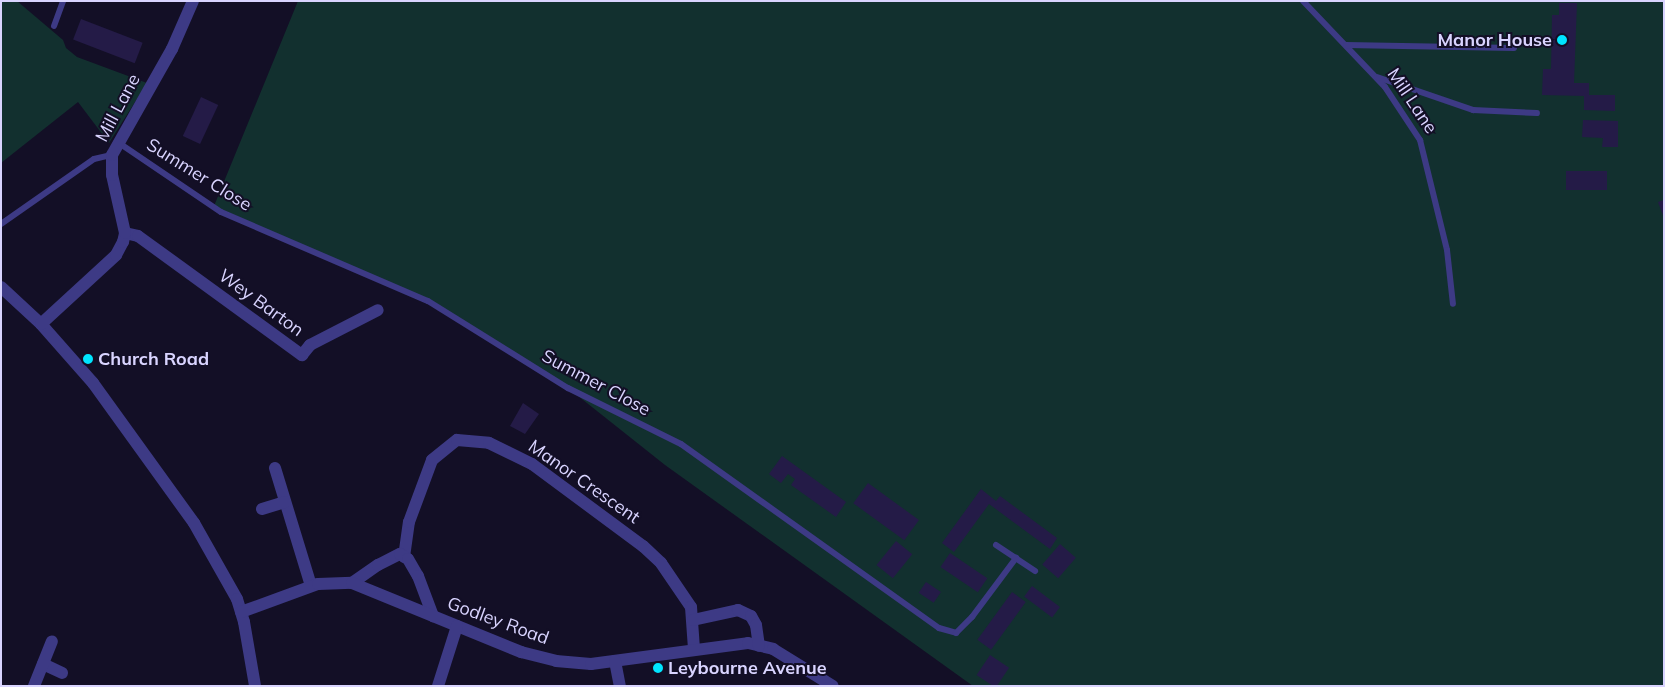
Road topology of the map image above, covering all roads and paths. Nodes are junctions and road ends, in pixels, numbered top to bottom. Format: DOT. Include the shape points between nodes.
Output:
graph roads {
  1 [pos="64,1"];
  2 [pos="193,1"];
  3 [pos="1303,1"];
  4 [pos="54,26"];
  5 [pos="1346,45"];
  6 [pos="1514,48"];
  7 [pos="1376,77"];
  8 [pos="1537,114"];
  9 [pos="119,143"];
  10 [pos="112,154"];
  11 [pos="1,224"];
  12 [pos="125,233"];
  13 [pos="1,287"];
  14 [pos="1453,304"];
  15 [pos="378,310"];
  16 [pos="41,324"];
  17 [pos="275,468"];
  18 [pos="285,502"];
  19 [pos="262,509"];
  20 [pos="996,545"];
  21 [pos="404,557"];
  22 [pos="1016,558"];
  23 [pos="1035,571"];
  24 [pos="352,583"];
  25 [pos="311,586"];
  26 [pos="241,612"];
  27 [pos="433,616"];
  28 [pos="692,620"];
  29 [pos="457,626"];
  30 [pos="52,641"];
  31 [pos="759,646"];
  32 [pos="694,649"];
  33 [pos="615,661"];
  34 [pos="43,664"];
  35 [pos="62,673"];
  36 [pos="34,686"];
  37 [pos="255,686"];
  38 [pos="438,686"];
  39 [pos="620,686"];
  40 [pos="833,686"];
  1 -- 4 [label="lane"];
  2 -- 9 [label="street, Mill Lane" via="172,49"];
  3 -- 5 [label="lane, Mill Lane"];
  5 -- 6 [label="lane"];
  5 -- 7 [label="lane, Mill Lane"];
  7 -- 8 [label="lane" via="1474,110"];
  7 -- 14 [label="lane, Mill Lane" via="1420,140 1448,250"];
  9 -- 10 [label="street, Mill Lane"];
  9 -- 22 [label="lane, Summer Close" via="221,212 428,301 568,388 681,444 939,628 956,633 972,618"];
  10 -- 11 [label="lane" via="94,159"];
  10 -- 12 [label="street, Mill Lane" via="112,175"];
  12 -- 15 [label="street, Wey Barton" via="138,236 302,355 310,345"];
  12 -- 16 [label="street" via="116,255"];
  13 -- 16 [label="street"];
  16 -- 26 [label="street" via="109,403 194,523"];
  17 -- 18 [label="street"];
  18 -- 19 [label="street"];
  18 -- 25 [label="street"];
  20 -- 22 [label="lane"];
  21 -- 24 [label="street" via="400,554 378,565"];
  21 -- 27 [label="street" via="418,576"];
  21 -- 28 [label="street, Manor Crescent" via="409,522 432,460 457,440 476,440 532,464 643,546 675,582 691,607"];
  22 -- 23 [label="lane"];
  24 -- 25 [label="street, Godley Road" via="331,582"];
  24 -- 27 [label="street, Godley Road"];
  25 -- 26 [label="street, Godley Road"];
  26 -- 37 [label="street"];
  27 -- 29 [label="street, Godley Road"];
  28 -- 31 [label="street" via="738,610 751,616 756,625"];
  28 -- 32 [label="street, Manor Crescent"];
  29 -- 33 [label="street, Godley Road" via="521,652 556,661 591,664"];
  29 -- 38 [label="street"];
  30 -- 34 [label="street"];
  31 -- 32 [label="street, Godley Road" via="748,643"];
  31 -- 40 [label="street, Godley Road" via="773,650"];
  32 -- 33 [label="street, Godley Road"];
  33 -- 39 [label="street"];
  34 -- 35 [label="street"];
  34 -- 36 [label="street"];
}
